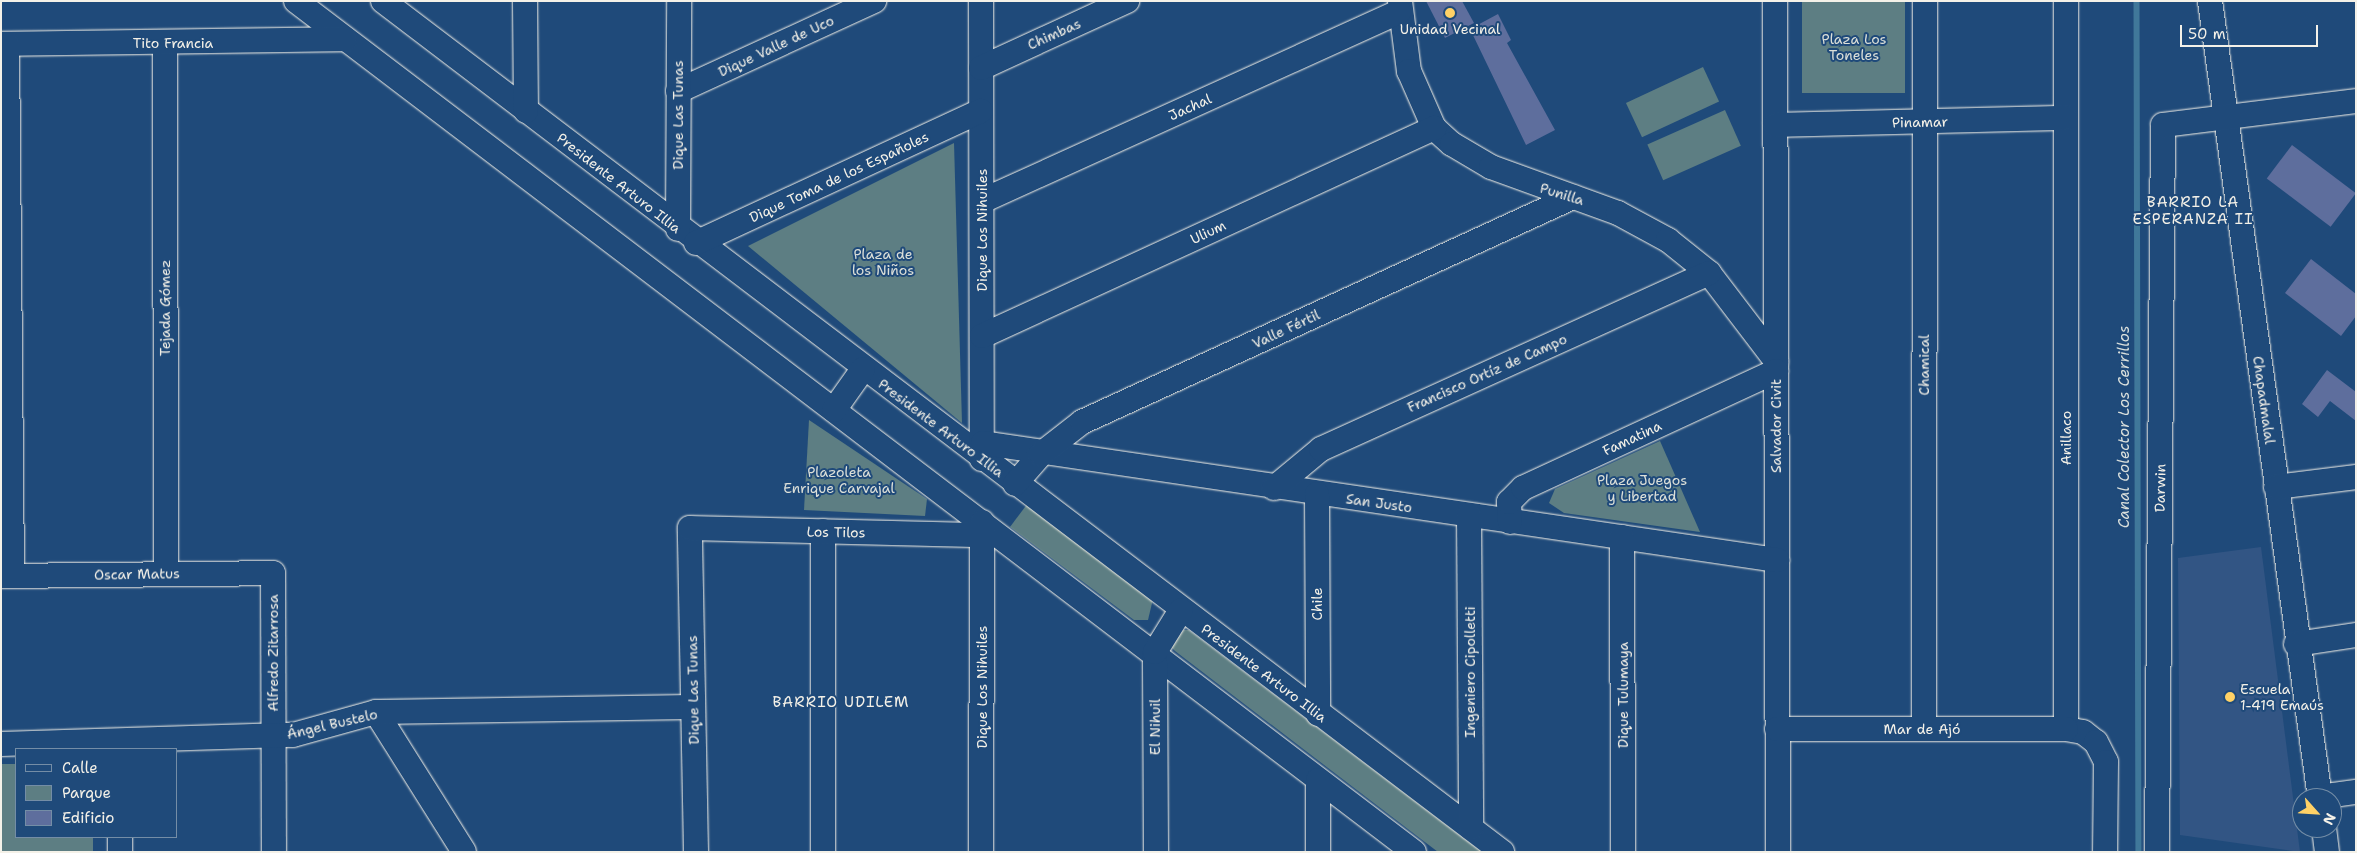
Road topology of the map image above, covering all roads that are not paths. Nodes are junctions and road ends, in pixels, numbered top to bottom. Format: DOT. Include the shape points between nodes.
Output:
graph roads {
  1 [pos="296,1"];
  2 [pos="383,1"];
  3 [pos="525,1"];
  4 [pos="679,1"];
  5 [pos="874,1"];
  6 [pos="981,1"];
  7 [pos="1126,1"];
  8 [pos="1775,1"];
  9 [pos="1925,1"];
  10 [pos="2066,1"];
  11 [pos="2210,1"];
  12 [pos="1399,7"];
  13 [pos="346,39"];
  14 [pos="164,43"];
  15 [pos="4,44"];
  16 [pos="981,68"];
  17 [pos="678,91"];
  18 [pos="2356,101"];
  19 [pos="526,111"];
  20 [pos="981,111"];
  21 [pos="2066,118"];
  22 [pos="2226,120"];
  23 [pos="1925,122"];
  24 [pos="1775,125"];
  25 [pos="1434,128"];
  26 [pos="1574,197"];
  27 [pos="982,201"];
  28 [pos="687,236"];
  29 [pos="1709,273"];
  30 [pos="982,336"];
  31 [pos="1776,366"];
  32 [pos="863,369"];
  33 [pos="834,410"];
  34 [pos="983,451"];
  35 [pos="1041,454"];
  36 [pos="2356,476"];
  37 [pos="1015,484"];
  38 [pos="2276,487"];
  39 [pos="1274,488"];
  40 [pos="1317,494"];
  41 [pos="1469,516"];
  42 [pos="1510,522"];
  43 [pos="690,528"];
  44 [pos="982,528"];
  45 [pos="823,531"];
  46 [pos="1622,537"];
  47 [pos="1777,560"];
  48 [pos="166,573"];
  49 [pos="273,573"];
  50 [pos="6,576"];
  51 [pos="1182,610"];
  52 [pos="2356,635"];
  53 [pos="2296,644"];
  54 [pos="1155,652"];
  55 [pos="693,706"];
  56 [pos="376,712"];
  57 [pos="1318,714"];
  58 [pos="1924,728"];
  59 [pos="1778,729"];
  60 [pos="2066,729"];
  61 [pos="274,737"];
  62 [pos="1,744"];
  63 [pos="120,745"];
  64 [pos="1318,780"];
  65 [pos="2318,788"];
  66 [pos="2356,792"];
  67 [pos="2342,794"];
  68 [pos="1471,828"];
  69 [pos="120,838"];
  70 [pos="2325,838"];
  71 [pos="1780,851"];
  72 [pos="120,852"];
  73 [pos="274,852"];
  74 [pos="464,852"];
  75 [pos="696,852"];
  76 [pos="823,852"];
  77 [pos="981,852"];
  78 [pos="1156,852"];
  79 [pos="1318,852"];
  80 [pos="1414,852"];
  81 [pos="1502,852"];
  82 [pos="1624,852"];
  83 [pos="2105,852"];
  84 [pos="2157,852"];
  85 [pos="2327,852"];
  1 -- 13 [label="street"];
  2 -- 19 [label="street, Presidente Arturo Illia"];
  3 -- 19 [label="street"];
  4 -- 17 [label="street, Dique Las Tunas"];
  5 -- 17 [label="street, Dique Valle de Uco"];
  6 -- 16 [label="street, Dique Los Nihuiles"];
  7 -- 16 [label="street, Chimbas"];
  8 -- 24 [label="street, Salvador Civit"];
  9 -- 23 [label="street, Chamical"];
  10 -- 21 [label="street, Anillaco"];
  11 -- 22 [label="street, Chapadmalal"];
  12 -- 25 [label="street" via="1409,71"];
  12 -- 27 [label="street, Jachal"];
  13 -- 14 [label="street, Tito Francia"];
  13 -- 33 [label="street"];
  14 -- 15 [label="street, Tito Francia"];
  14 -- 48 [label="street, Tejada Gómez"];
  15 -- 50 [label="street"];
  16 -- 20 [label="street, Dique Los Nihuiles"];
  17 -- 28 [label="street, Dique Las Tunas"];
  18 -- 22 [label="street"];
  19 -- 28 [label="street, Presidente Arturo Illia"];
  20 -- 27 [label="street, Dique Los Nihuiles"];
  20 -- 28 [label="street, Dique Toma de los Españoles"];
  21 -- 23 [label="street, Pinamar"];
  21 -- 60 [label="street, Anillaco"];
  22 -- 38 [label="street, Chapadmalal"];
  22 -- 84 [label="street, Darwin" via="2163,125"];
  23 -- 24 [label="street, Pinamar"];
  23 -- 58 [label="street, Chamical"];
  24 -- 31 [label="street, Salvador Civit"];
  25 -- 26 [label="street, Punilla" via="1491,168"];
  25 -- 30 [label="street, Ulium"];
  26 -- 29 [label="street, Punilla" via="1652,230"];
  26 -- 35 [label="street, Valle Fértil" via="1082,422"];
  27 -- 30 [label="street, Dique Los Nihuiles"];
  28 -- 32 [label="street, Presidente Arturo Illia"];
  29 -- 31 [label="street, Punilla"];
  29 -- 39 [label="street, Francisco Ortíz de Campo" via="1321,449"];
  30 -- 34 [label="street, Dique Los Nihuiles"];
  31 -- 42 [label="street, Famatina" via="1523,488 1509,502"];
  31 -- 47 [label="street, Salvador Civit"];
  32 -- 33 [label="street"];
  32 -- 34 [label="street, Presidente Arturo Illia"];
  33 -- 44 [label="street"];
  34 -- 35 [label="street, San Justo"];
  34 -- 37 [label="street, Presidente Arturo Illia"];
  35 -- 37 [label="street, Valle Fértil"];
  35 -- 39 [label="street, San Justo"];
  36 -- 38 [label="street"];
  37 -- 51 [label="street, Presidente Arturo Illia"];
  38 -- 53 [label="street, Chapadmalal"];
  39 -- 40 [label="street, San Justo"];
  40 -- 41 [label="street, San Justo"];
  40 -- 57 [label="street, Chile"];
  41 -- 42 [label="street, San Justo"];
  41 -- 68 [label="street, Ingeniero Cipolletti"];
  42 -- 46 [label="street, San Justo"];
  43 -- 45 [label="street, Los Tilos"];
  43 -- 55 [label="street, Dique Las Tunas"];
  44 -- 45 [label="street, Los Tilos"];
  44 -- 54 [label="street"];
  44 -- 77 [label="street, Dique Los Nihuiles"];
  45 -- 76 [label="street"];
  46 -- 47 [label="street, San Justo"];
  46 -- 82 [label="street, Dique Tulumaya"];
  47 -- 59 [label="street, Salvador Civit"];
  48 -- 49 [label="street, Oscar Matus"];
  48 -- 50 [label="street, Oscar Matus"];
  49 -- 61 [label="street, Alfredo Zitarrosa"];
  51 -- 54 [label="street"];
  51 -- 57 [label="street, Presidente Arturo Illia"];
  52 -- 53 [label="street"];
  53 -- 65 [label="street, Chapadmalal"];
  54 -- 64 [label="street"];
  54 -- 78 [label="street, El Nihuil"];
  55 -- 56 [label="street, Ángel Bustelo"];
  55 -- 75 [label="street, Dique Las Tunas"];
  56 -- 61 [label="street, Ángel Bustelo"];
  56 -- 74 [label="street"];
  57 -- 68 [label="street, Presidente Arturo Illia"];
  58 -- 59 [label="street, Mar de Ajó"];
  58 -- 60 [label="street, Mar de Ajó"];
  59 -- 71 [label="street, Salvador Civit"];
  60 -- 83 [label="street" via="2083,732 2096,742 2106,762"];
  61 -- 63 [label="street, Ángel Bustelo"];
  61 -- 73 [label="street, Alfredo Zitarrosa"];
  62 -- 63 [label="street, Ángel Bustelo"];
  64 -- 79 [label="street"];
  64 -- 80 [label="street"];
  66 -- 67 [label="street"];
  68 -- 81 [label="street, Presidente Arturo Illia"];
  69 -- 72 [label="street"];
  70 -- 85 [label="street"];
}
